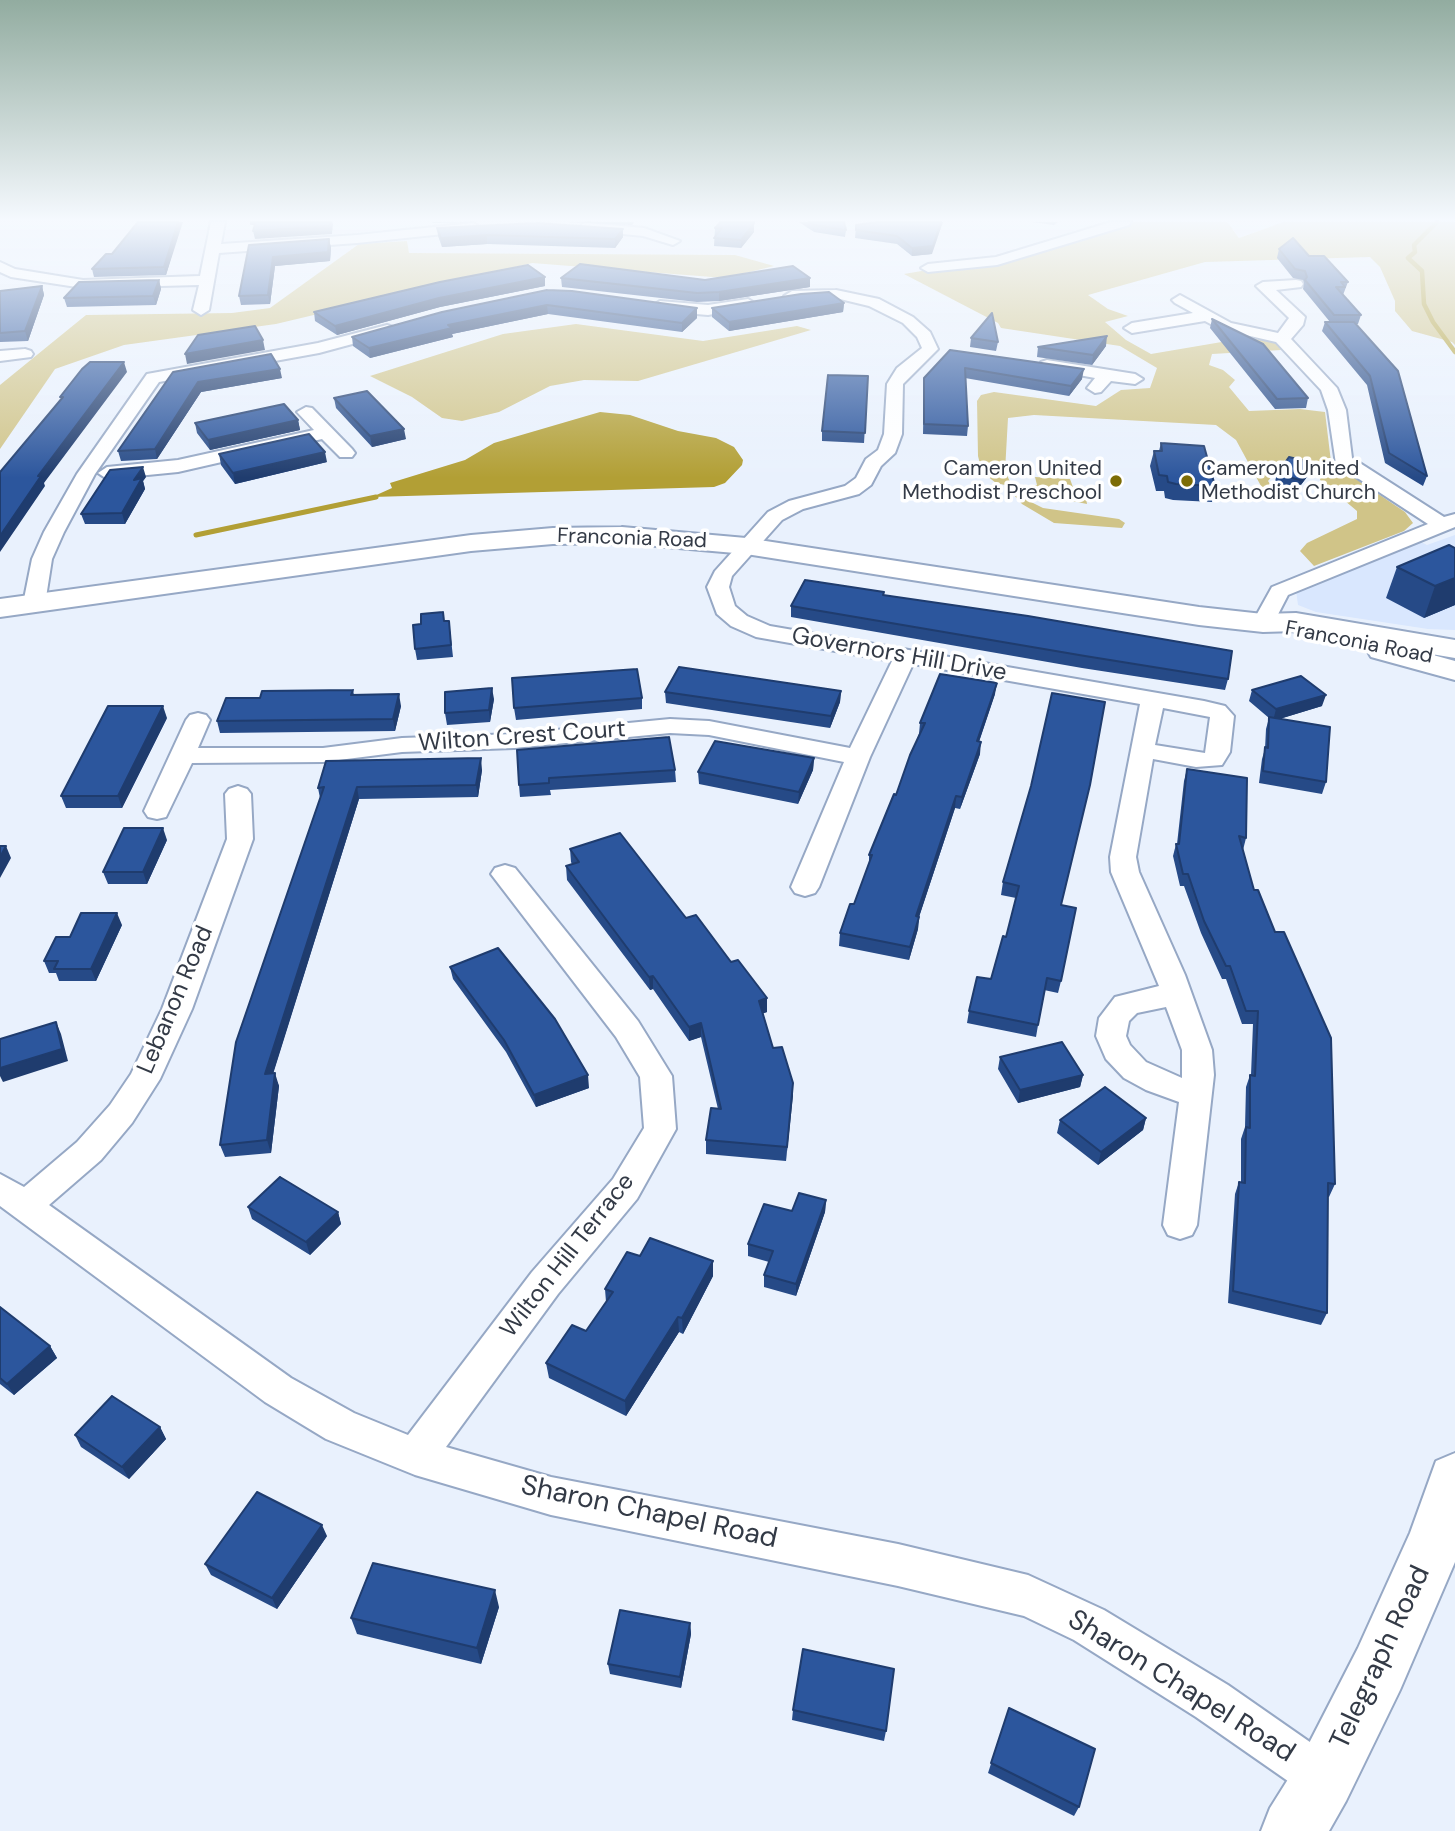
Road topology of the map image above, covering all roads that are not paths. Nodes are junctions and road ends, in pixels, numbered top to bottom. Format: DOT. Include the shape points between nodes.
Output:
graph roads {
  1 [pos="682,307"];
  2 [pos="724,307"];
  3 [pos="884,307"];
  4 [pos="1192,307"];
  5 [pos="1287,307"];
  6 [pos="1205,316"];
  7 [pos="402,326"];
  8 [pos="1132,328"];
  9 [pos="1282,339"];
  10 [pos="930,349"];
  11 [pos="952,351"];
  12 [pos="25,354"];
  13 [pos="0,356"];
  14 [pos="1026,362"];
  15 [pos="1135,379"];
  16 [pos="306,412"];
  17 [pos="326,433"];
  18 [pos="346,453"];
  19 [pos="86,474"];
  20 [pos="1449,523"];
  21 [pos="746,546"];
  22 [pos="34,604"];
  23 [pos="0,608"];
  24 [pos="1263,623"];
  25 [pos="1455,640"];
  26 [pos="1387,644"];
  27 [pos="1455,649"];
  28 [pos="905,657"];
  29 [pos="1455,662"];
  30 [pos="1455,671"];
  31 [pos="1153,699"];
  32 [pos="198,720"];
  33 [pos="1142,750"];
  34 [pos="183,756"];
  35 [pos="858,757"];
  36 [pos="238,794"];
  37 [pos="157,811"];
  38 [pos="505,874"];
  39 [pos="804,887"];
  40 [pos="1178,995"];
  41 [pos="1195,1095"];
  42 [pos="12,1197"];
  43 [pos="1180,1226"];
  44 [pos="415,1457"];
  45 [pos="1455,1479"];
  46 [pos="1309,1805"];
  1 -- 2 [label="street"];
  3 -- 10 [label="street" via="908,320 924,335"];
  4 -- 6 [label="street"];
  5 -- 9 [label="street" via="1297,317"];
  6 -- 8 [label="street"];
  6 -- 9 [label="street" via="1226,326"];
  7 -- 19 [label="street" via="319,348 153,378"];
  9 -- 20 [label="street" via="1329,387 1337,410 1341,456 1347,465"];
  10 -- 11 [label="street"];
  10 -- 21 [label="street" via="898,378 890,446 873,463 864,481 852,490 796,505 775,516"];
  12 -- 13 [label="street"];
  14 -- 15 [label="street" via="1101,382"];
  16 -- 17 [label="street"];
  17 -- 18 [label="street"];
  17 -- 19 [label="street" via="178,466"];
  19 -- 22 [label="street" via="47,546"];
  20 -- 24 [label="street" via="1279,591"];
  21 -- 22 [label="main road, Franconia Road" via="622,535 539,537"];
  21 -- 24 [label="main road, Franconia Road"];
  21 -- 28 [label="street, Governors Hill Drive" via="718,587 725,610 739,621 764,632"];
  22 -- 23 [label="main road, Franconia Road"];
  24 -- 26 [label="main road, Franconia Road" via="1287,631"];
  25 -- 26 [label="main road"];
  26 -- 27 [label="main road, Franconia Road"];
  26 -- 29 [label="main road, Franconia Road"];
  26 -- 30 [label="main road"];
  28 -- 31 [label="street, Governors Hill Drive"];
  28 -- 35 [label="street"];
  31 -- 33 [label="street"];
  31 -- 33 [label="street, Governors Hill Drive" via="1220,713 1218,752 1213,760 1202,761"];
  32 -- 34 [label="street"];
  33 -- 40 [label="street" via="1123,857 1125,872"];
  34 -- 35 [label="street, Wilton Crest Court" via="323,755 670,726 709,728"];
  34 -- 37 [label="street"];
  35 -- 39 [label="street"];
  36 -- 42 [label="street, Lebanon Road" via="240,839 177,1009 144,1079 89,1151"];
  38 -- 44 [label="street, Wilton Hill Terrace" via="627,1029 656,1076 660,1129 625,1189 545,1283"];
  40 -- 41 [label="street" via="1197,1050"];
  40 -- 41 [label="street" via="1126,1005 1114,1018 1111,1036 1117,1051 1135,1070"];
  41 -- 43 [label="street"];
  42 -- 44 [label="street, Sharon Chapel Road" via="278,1390 340,1426"];
  44 -- 46 [label="street, Sharon Chapel Road" via="551,1496 898,1564 1028,1596 1089,1625 1212,1701"];
  45 -- 46 [label="main road, Telegraph Road" via="1437,1538 1379,1669"];
}
